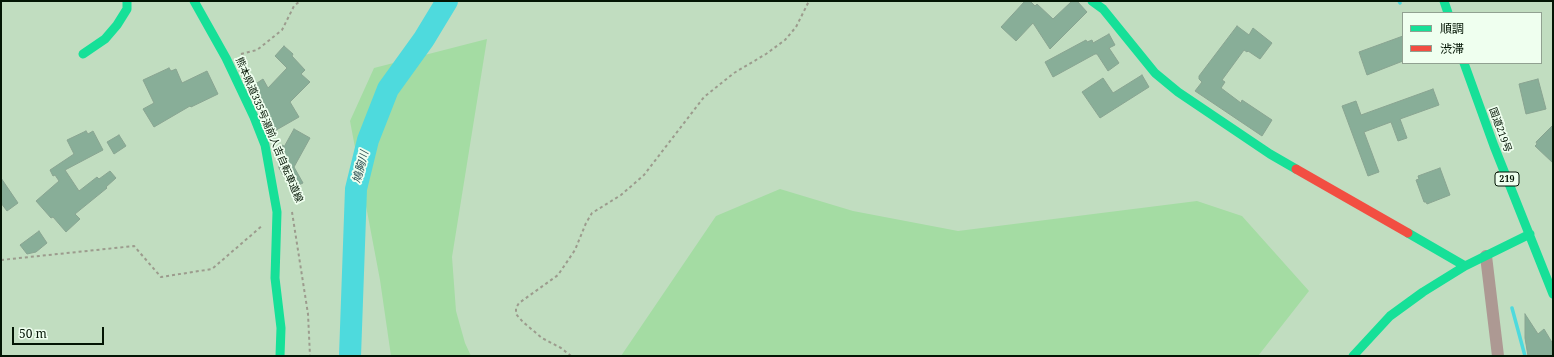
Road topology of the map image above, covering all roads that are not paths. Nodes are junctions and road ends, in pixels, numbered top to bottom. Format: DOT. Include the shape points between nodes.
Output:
graph roads {
  1 [pos="128,1"];
  2 [pos="194,1"];
  3 [pos="1092,1"];
  4 [pos="1444,1"];
  5 [pos="1448,12"];
  6 [pos="83,54"];
  7 [pos="1464,64"];
  8 [pos="1530,234"];
  9 [pos="1486,256"];
  10 [pos="1465,266"];
  11 [pos="1553,294"];
  12 [pos="280,356"];
  13 [pos="1353,356"];
  14 [pos="1498,356"];
  1 -- 6 [label="main road" via="127,9 105,40"];
  2 -- 12 [label="main road, 熊本県道335号湯前人吉自転車道線" via="226,58 265,145 277,212 275,278 281,328"];
  3 -- 10 [label="main road" via="1103,9 1154,73 1178,92 1270,154"];
  4 -- 5 [label="main road"];
  7 -- 8 [label="main road, 国道219号 / 219"];
  8 -- 9 [label="main road"];
  8 -- 11 [label="main road, 国道219号 / 219"];
  9 -- 10 [label="main road"];
  9 -- 14 [label="street"];
  10 -- 13 [label="main road" via="1390,316"];
}
